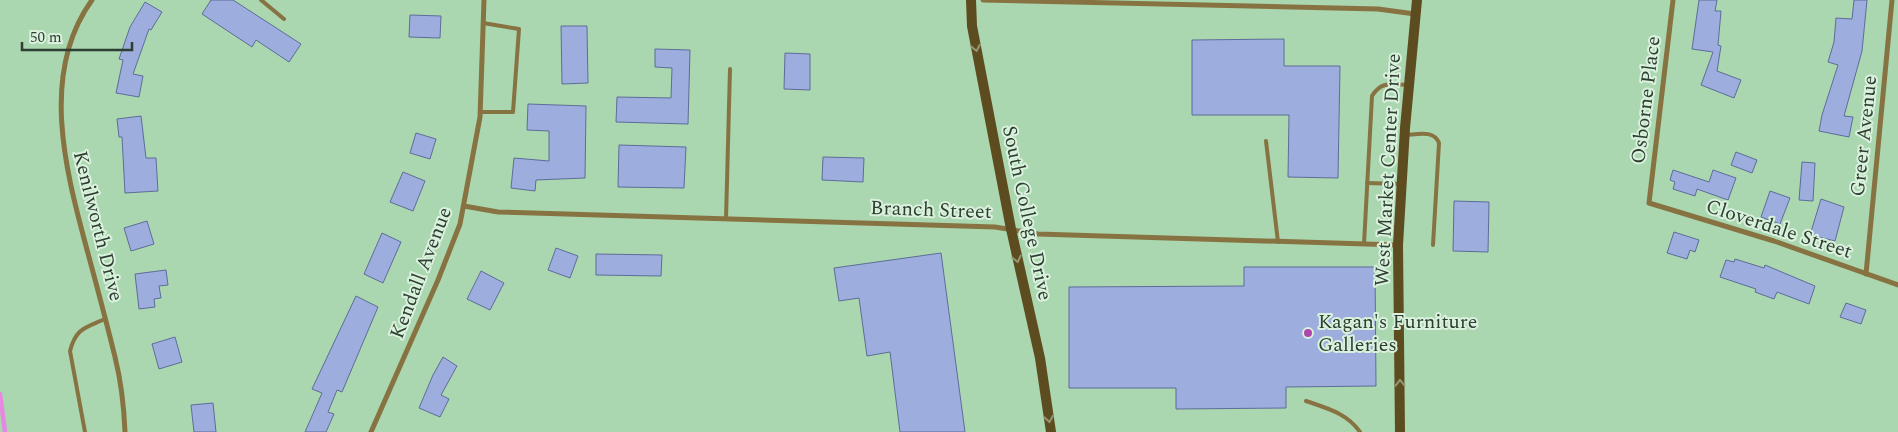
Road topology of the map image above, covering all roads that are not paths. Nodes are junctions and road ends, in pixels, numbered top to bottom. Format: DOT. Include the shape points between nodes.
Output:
graph roads {
  1 [pos="92,0"];
  2 [pos="261,0"];
  3 [pos="484,0"];
  4 [pos="971,0"];
  5 [pos="983,0"];
  6 [pos="1417,0"];
  7 [pos="1673,0"];
  8 [pos="1892,0"];
  9 [pos="1030,1"];
  10 [pos="1080,1"];
  11 [pos="1415,14"];
  12 [pos="284,19"];
  13 [pos="483,23"];
  14 [pos="730,69"];
  15 [pos="1408,85"];
  16 [pos="480,112"];
  17 [pos="1404,135"];
  18 [pos="1266,141"];
  19 [pos="1367,183"];
  20 [pos="1401,184"];
  21 [pos="1649,203"];
  22 [pos="464,206"];
  23 [pos="726,218"];
  24 [pos="1010,229"];
  25 [pos="1278,242"];
  26 [pos="1364,244"];
  27 [pos="1398,245"];
  28 [pos="1433,245"];
  29 [pos="1866,274"];
  30 [pos="1898,285"];
  31 [pos="105,319"];
  32 [pos="1306,401"];
  33 [pos="85,432"];
  34 [pos="126,432"];
  35 [pos="371,432"];
  36 [pos="1051,432"];
  37 [pos="1360,432"];
  38 [pos="1400,432"];
  1 -- 31 [label="street, Kenilworth Drive" via="71,39 64,74 63,145 69,184"];
  2 -- 12 [label="lane"];
  3 -- 13 [label="street, Kendall Avenue"];
  4 -- 24 [label="main road, South College Drive, one-way" via="972,26"];
  5 -- 9 [label="street"];
  6 -- 11 [label="main road, West Market Center Drive"];
  7 -- 21 [label="street, Osborne Place"];
  8 -- 29 [label="street, Greer Avenue"];
  9 -- 10 [label="street"];
  10 -- 11 [label="street" via="1378,9"];
  11 -- 15 [label="main road, West Market Center Drive"];
  13 -- 16 [label="street, Kendall Avenue"];
  13 -- 16 [label="lane" via="519,29 513,112"];
  14 -- 23 [label="lane"];
  15 -- 17 [label="main road, West Market Center Drive"];
  15 -- 19 [label="lane" via="1383,84 1372,96"];
  16 -- 22 [label="street, Kendall Avenue"];
  17 -- 20 [label="main road, West Market Center Drive"];
  17 -- 28 [label="lane" via="1431,134 1439,143"];
  18 -- 25 [label="lane"];
  19 -- 20 [label="lane"];
  19 -- 26 [label="lane"];
  20 -- 27 [label="main road, West Market Center Drive"];
  21 -- 29 [label="street, Cloverdale Street" via="1774,241"];
  22 -- 23 [label="street, Branch Street" via="498,212"];
  22 -- 35 [label="street, Kendall Avenue" via="438,280"];
  23 -- 24 [label="street, Branch Street"];
  24 -- 25 [label="street, Branch Street" via="1038,234"];
  24 -- 36 [label="main road, South College Drive, one-way" via="1040,358"];
  25 -- 26 [label="street, Branch Street"];
  26 -- 27 [label="street, Branch Street"];
  38 -- 27 [label="main road, West Market Center Drive, one-way"];
  29 -- 30 [label="street, Cloverdale Street"];
  31 -- 33 [label="lane" via="78,332 70,351"];
  31 -- 34 [label="street, Kenilworth Drive" via="116,359"];
  32 -- 37 [label="lane" via="1340,413"];
}
